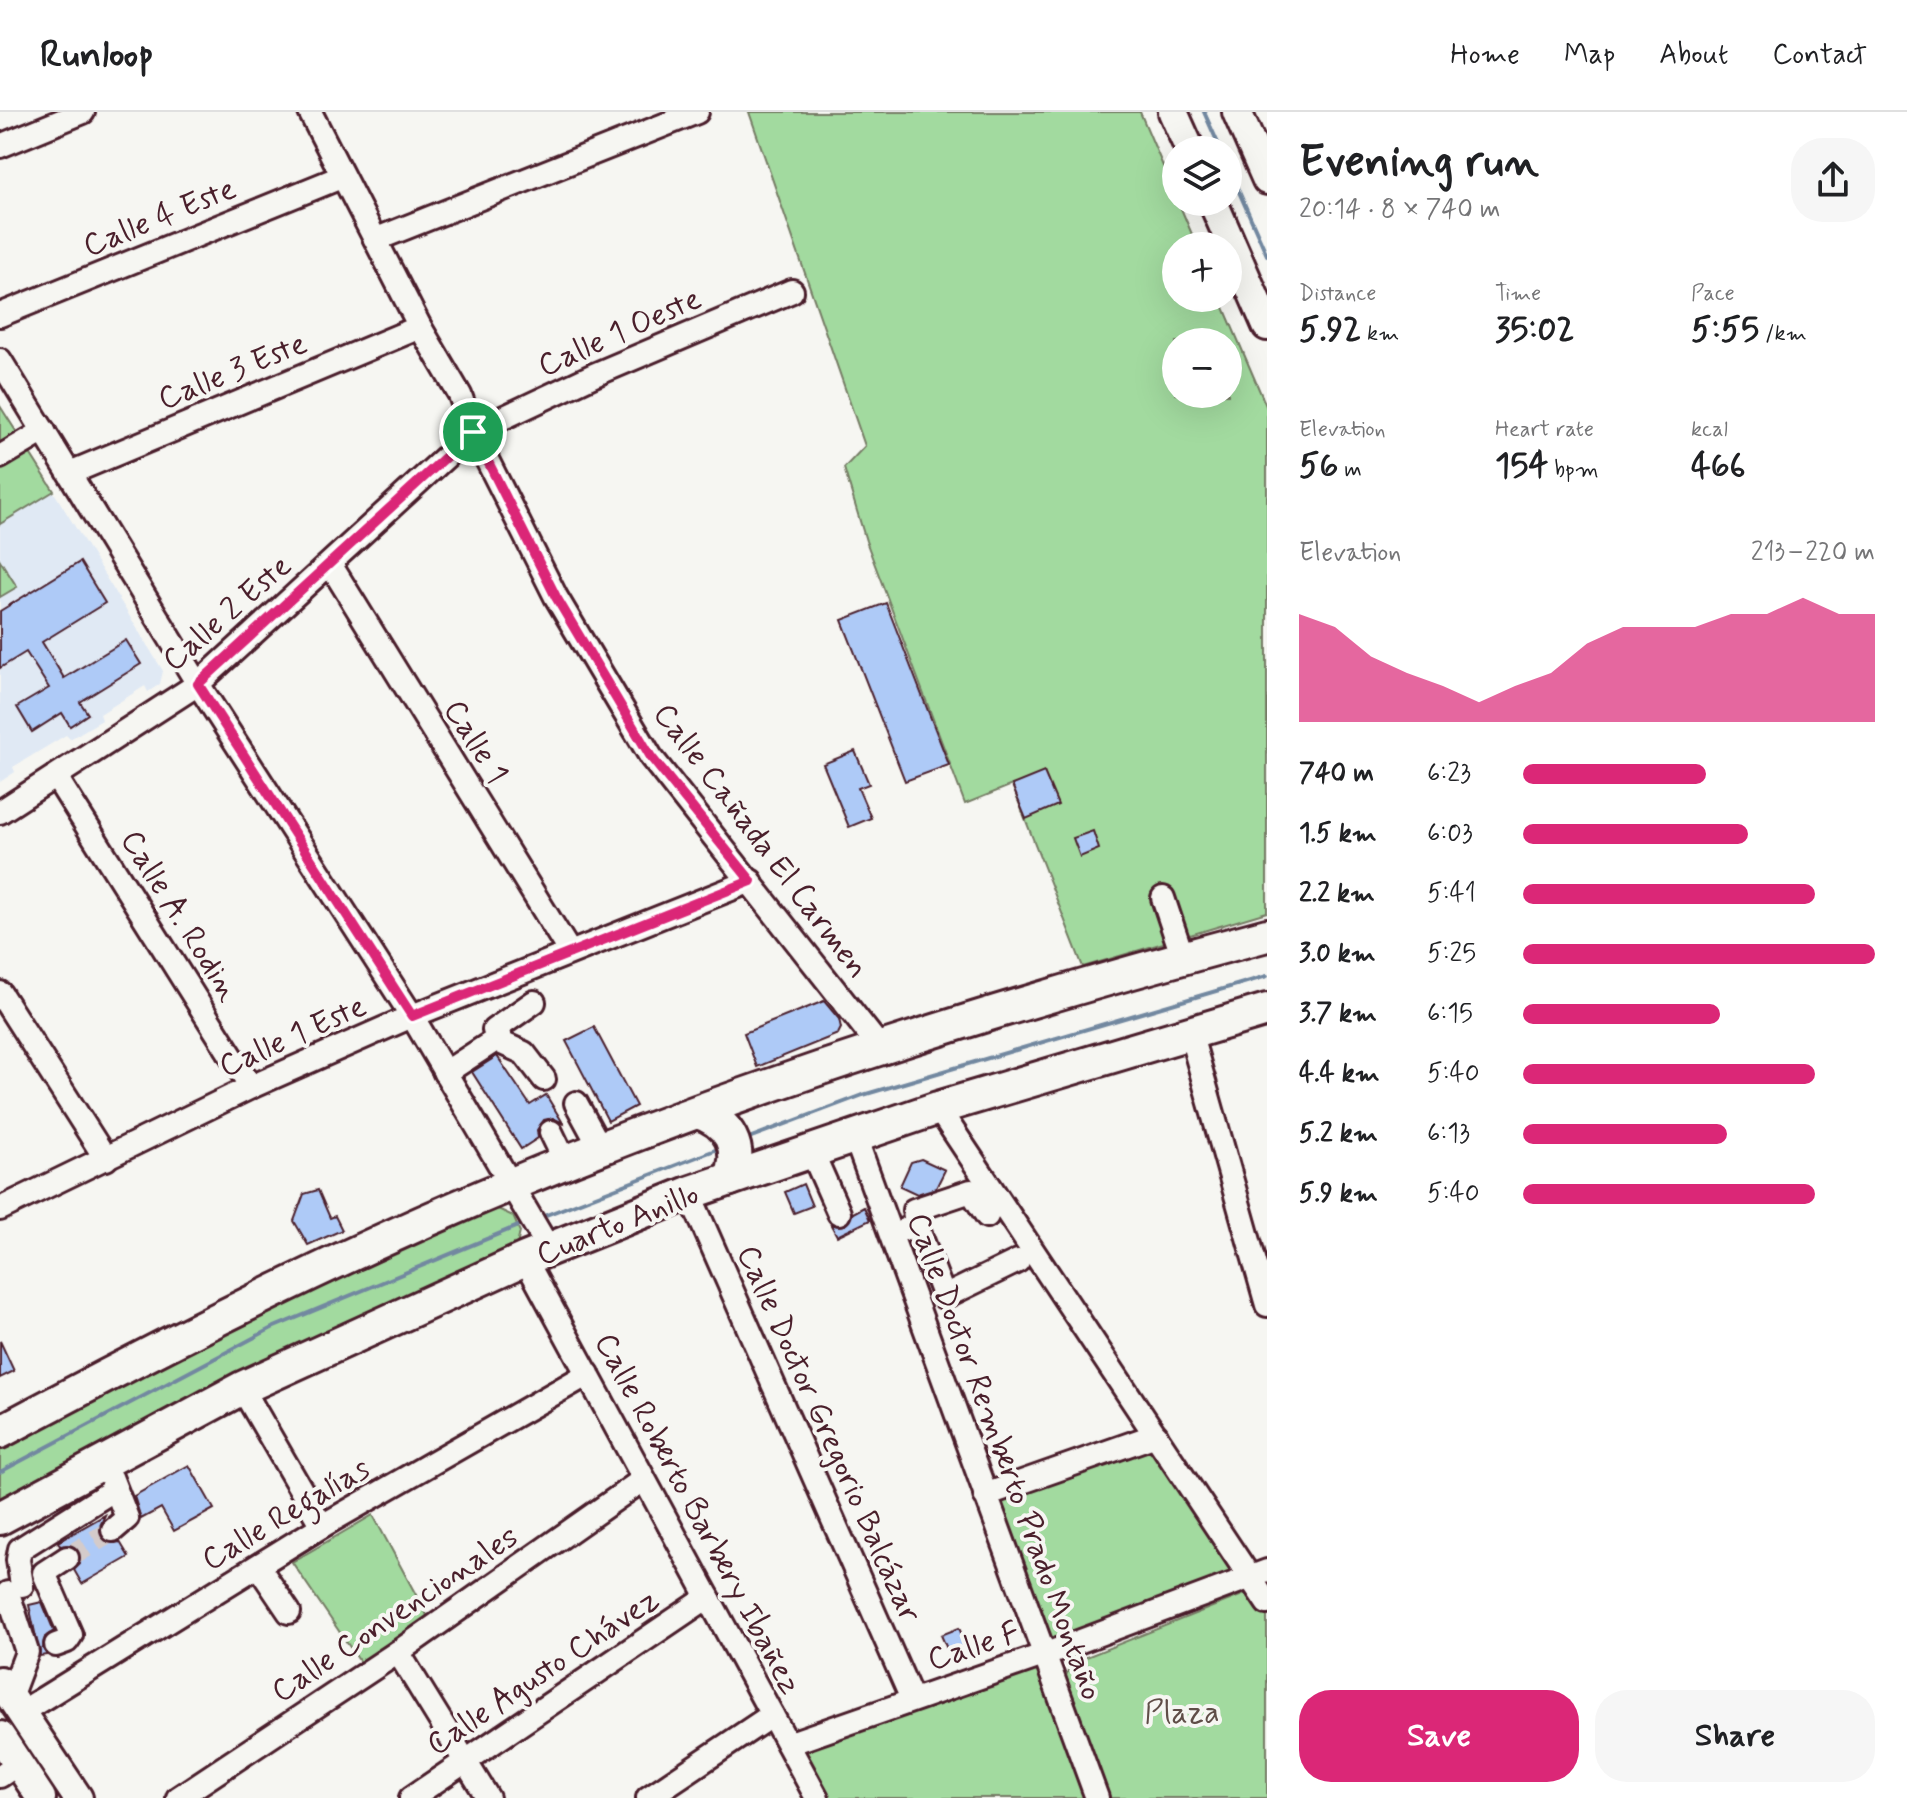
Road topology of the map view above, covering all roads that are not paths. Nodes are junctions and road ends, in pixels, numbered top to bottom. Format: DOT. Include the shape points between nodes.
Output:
graph roads {
  1 [pos="83,112"];
  2 [pos="311,112"];
  3 [pos="697,112"];
  4 [pos="1173,112"];
  5 [pos="1237,112"];
  6 [pos="1184,136"];
  7 [pos="0,146"];
  8 [pos="341,177"];
  9 [pos="1267,180"];
  10 [pos="1219,216"];
  11 [pos="377,239"];
  12 [pos="792,291"];
  13 [pos="0,315"];
  14 [pos="1267,326"];
  15 [pos="420,327"];
  16 [pos="0,360"];
  17 [pos="44,431"];
  18 [pos="473,432"];
  19 [pos="0,457"];
  20 [pos="70,473"];
  21 [pos="330,564"];
  22 [pos="198,684"];
  23 [pos="56,777"];
  24 [pos="0,812"];
  25 [pos="751,881"];
  26 [pos="1163,898"];
  27 [pos="1267,935"];
  28 [pos="569,951"];
  29 [pos="1183,958"];
  30 [pos="0,993"];
  31 [pos="534,1002"];
  32 [pos="1267,1010"];
  33 [pos="412,1016"];
  34 [pos="1190,1032"];
  35 [pos="497,1039"];
  36 [pos="882,1050"];
  37 [pos="445,1073"];
  38 [pos="544,1079"];
  39 [pos="251,1087"];
  40 [pos="576,1103"];
  41 [pos="938,1108"];
  42 [pos="736,1130"];
  43 [pos="551,1132"];
  44 [pos="855,1137"];
  45 [pos="601,1149"];
  46 [pos="812,1152"];
  47 [pos="106,1159"];
  48 [pos="566,1163"];
  49 [pos="771,1165"];
  50 [pos="730,1179"];
  51 [pos="689,1193"];
  52 [pos="518,1194"];
  53 [pos="988,1205"];
  54 [pos="0,1209"];
  55 [pos="839,1213"];
  56 [pos="916,1224"];
  57 [pos="890,1235"];
  58 [pos="538,1246"];
  59 [pos="1018,1261"];
  60 [pos="1267,1305"];
  61 [pos="588,1374"];
  62 [pos="242,1388"];
  63 [pos="3,1429"];
  64 [pos="1156,1435"];
  65 [pos="110,1475"];
  66 [pos="644,1479"];
  67 [pos="985,1495"];
  68 [pos="0,1518"];
  69 [pos="322,1526"];
  70 [pos="113,1530"];
  71 [pos="67,1558"];
  72 [pos="258,1566"];
  73 [pos="44,1573"];
  74 [pos="1259,1573"];
  75 [pos="10,1592"];
  76 [pos="708,1597"];
  77 [pos="1267,1603"];
  78 [pos="289,1612"];
  79 [pos="40,1648"];
  80 [pos="398,1652"];
  81 [pos="1046,1654"];
  82 [pos="10,1697"];
  83 [pos="912,1699"];
  84 [pos="772,1715"];
  85 [pos="0,1736"];
  86 [pos="788,1744"];
  87 [pos="465,1761"];
  88 [pos="9,1770"];
  89 [pos="41,1798"];
  90 [pos="78,1798"];
  91 [pos="178,1798"];
  92 [pos="411,1798"];
  93 [pos="488,1798"];
  94 [pos="648,1798"];
  95 [pos="817,1798"];
  96 [pos="1097,1798"];
  1 -- 7 [label="street"];
  2 -- 8 [label="street, Calle Cañada El Carmen"];
  3 -- 11 [label="street"];
  4 -- 6 [label="main road"];
  5 -- 9 [label="main road"];
  8 -- 11 [label="street, Calle Cañada El Carmen"];
  8 -- 13 [label="street, Calle 4 Este"];
  10 -- 14 [label="main road"];
  11 -- 15 [label="street, Calle Cañada El Carmen"];
  12 -- 18 [label="street, Calle 1 Oeste"];
  15 -- 18 [label="street, Calle Cañada El Carmen" via="460,395"];
  15 -- 20 [label="street, Calle 3 Este"];
  16 -- 17 [label="street, Calle Roberto Barbery Ibañez"];
  17 -- 19 [label="street"];
  17 -- 20 [label="street, Calle Roberto Barbery Ibañez"];
  18 -- 21 [label="street, Calle 2 Este"];
  18 -- 25 [label="street, Calle Cañada El Carmen" via="556,597 651,757"];
  20 -- 22 [label="street, Calle Roberto Barbery Ibañez"];
  21 -- 22 [label="street, Calle 2 Este"];
  21 -- 28 [label="street, Calle 1"];
  22 -- 23 [label="street, Calle 2 Este"];
  22 -- 33 [label="street, Calle Roberto Barbery Ibañez"];
  23 -- 24 [label="street, Calle 2 Este"];
  23 -- 39 [label="street, Calle A. Rodin"];
  25 -- 28 [label="street, Calle 1 Este"];
  25 -- 36 [label="street, Calle Cañada El Carmen"];
  26 -- 29 [label="street"];
  27 -- 29 [label="highway"];
  28 -- 33 [label="street, Calle 1 Este"];
  29 -- 36 [label="highway"];
  30 -- 47 [label="street"];
  31 -- 35 [label="street" via="494,1029"];
  32 -- 34 [label="highway, Cuarto Anillo"];
  33 -- 37 [label="street, Calle Roberto Barbery Ibañez"];
  33 -- 39 [label="street, Calle 1 Este"];
  34 -- 41 [label="highway, Cuarto Anillo"];
  34 -- 60 [label="street"];
  35 -- 37 [label="street"];
  35 -- 38 [label="street" via="524,1053"];
  36 -- 42 [label="highway"];
  37 -- 52 [label="street, Calle Roberto Barbery Ibañez"];
  39 -- 47 [label="street, Calle 1 Este"];
  40 -- 45 [label="street"];
  41 -- 44 [label="highway, Cuarto Anillo"];
  41 -- 53 [label="street"];
  42 -- 45 [label="highway" via="698,1112"];
  42 -- 49 [label="highway" via="760,1162"];
  42 -- 50 [label="highway"];
  43 -- 48 [label="street"];
  44 -- 46 [label="highway, Cuarto Anillo"];
  44 -- 57 [label="street, Calle Doctor Remberto Prado Montaño"];
  45 -- 48 [label="highway"];
  46 -- 49 [label="highway, Cuarto Anillo"];
  46 -- 55 [label="street"];
  47 -- 54 [label="street, Calle 1 Este"];
  48 -- 52 [label="highway"];
  49 -- 50 [label="highway, Cuarto Anillo"];
  50 -- 51 [label="highway, Cuarto Anillo"];
  51 -- 58 [label="highway, Cuarto Anillo"];
  51 -- 83 [label="street, Calle Doctor Gregorio Balcázar"];
  52 -- 58 [label="street, Calle Roberto Barbery Ibañez"];
  52 -- 63 [label="highway" via="172,1339"];
  53 -- 56 [label="street" via="971,1191 918,1207 913,1214"];
  53 -- 64 [label="street"];
  56 -- 57 [label="street"];
  56 -- 59 [label="street" via="944,1297"];
  57 -- 67 [label="street, Calle Doctor Remberto Prado Montaño"];
  58 -- 61 [label="street, Calle Roberto Barbery Ibañez"];
  58 -- 62 [label="highway, Cuarto Anillo"];
  61 -- 66 [label="street, Calle Roberto Barbery Ibañez"];
  61 -- 69 [label="street, Calle Regalías"];
  62 -- 65 [label="highway, Cuarto Anillo"];
  62 -- 69 [label="street"];
  64 -- 67 [label="street"];
  64 -- 74 [label="street"];
  65 -- 68 [label="highway, Cuarto Anillo"];
  65 -- 70 [label="street" via="127,1518"];
  65 -- 75 [label="street" via="20,1549"];
  66 -- 76 [label="street, Calle Roberto Barbery Ibañez"];
  66 -- 80 [label="street, Calle Convencionales"];
  67 -- 81 [label="street, Calle Doctor Remberto Prado Montaño"];
  69 -- 72 [label="street, Calle Regalías"];
  71 -- 73 [label="street"];
  72 -- 78 [label="street"];
  72 -- 82 [label="street, Calle Regalías"];
  73 -- 75 [label="street"];
  73 -- 79 [label="street" via="71,1635"];
  74 -- 77 [label="street"];
  74 -- 81 [label="street, Calle F"];
  75 -- 79 [label="street"];
  76 -- 84 [label="street, Calle Roberto Barbery Ibañez"];
  76 -- 87 [label="street, Calle Agusto Chávez"];
  79 -- 82 [label="street"];
  80 -- 87 [label="street"];
  80 -- 91 [label="street, Calle Convencionales"];
  81 -- 83 [label="street, Calle F"];
  81 -- 96 [label="street, Calle Doctor Remberto Prado Montaño"];
  82 -- 90 [label="main road"];
  83 -- 86 [label="street, Calle F"];
  84 -- 86 [label="street, Calle Roberto Barbery Ibañez"];
  84 -- 94 [label="street"];
  85 -- 88 [label="main road"];
  86 -- 95 [label="street, Calle Roberto Barbery Ibañez"];
  87 -- 92 [label="street, Calle Agusto Chávez"];
  87 -- 93 [label="street"];
  88 -- 89 [label="main road"];
}
